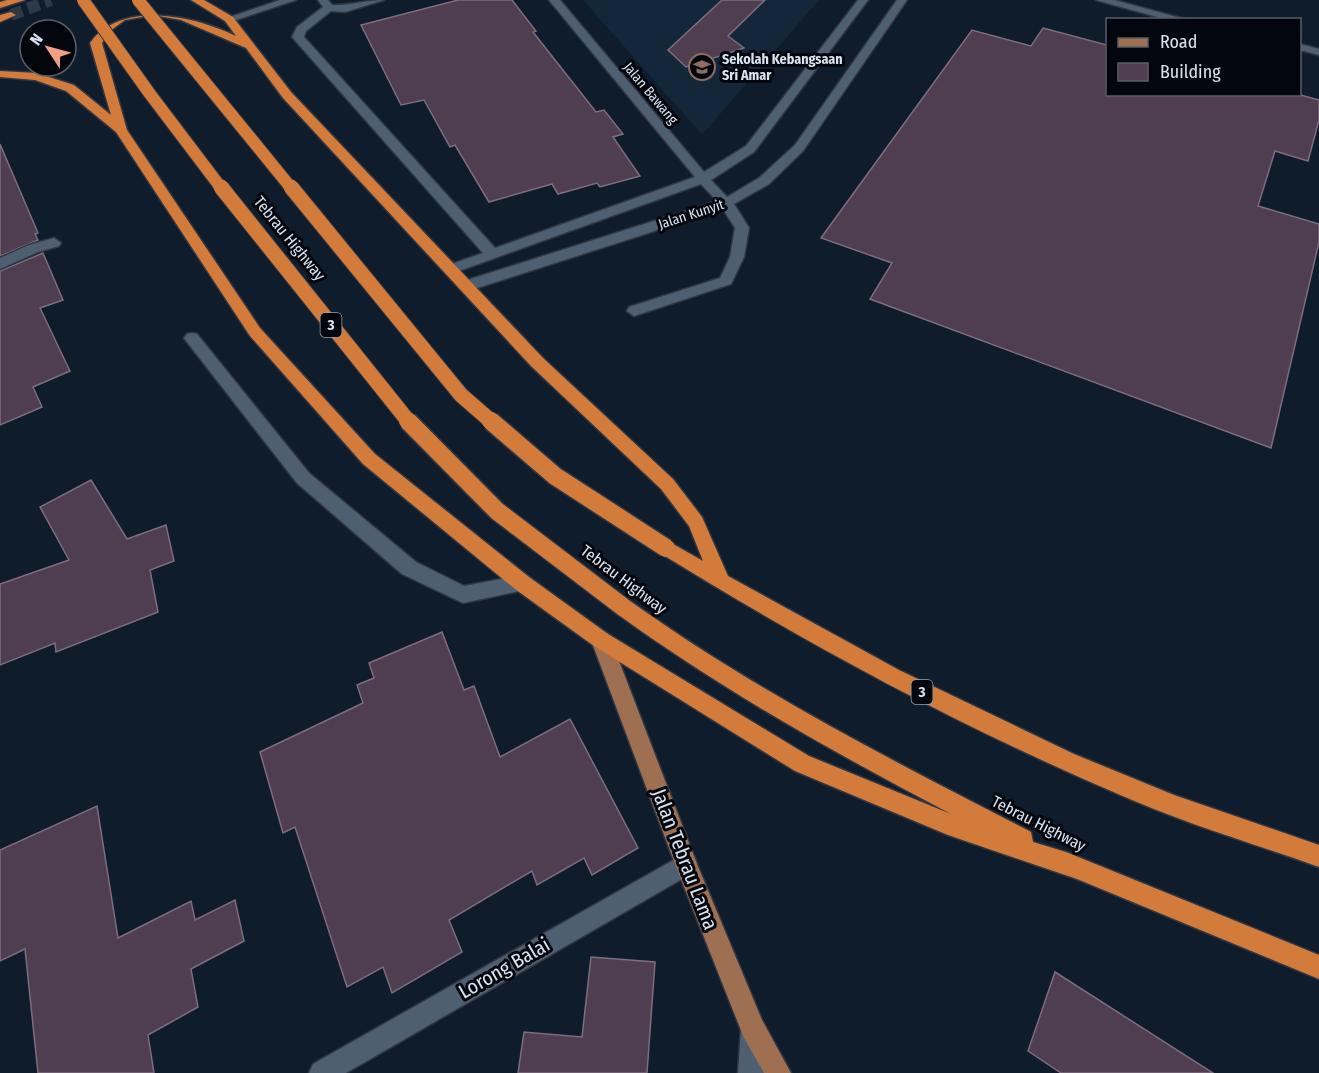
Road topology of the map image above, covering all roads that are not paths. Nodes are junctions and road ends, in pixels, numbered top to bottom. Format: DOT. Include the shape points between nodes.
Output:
graph roads {
  1 [pos="20,0"];
  2 [pos="83,0"];
  3 [pos="138,0"];
  4 [pos="196,0"];
  5 [pos="291,0"];
  6 [pos="379,0"];
  7 [pos="554,0"];
  8 [pos="863,0"];
  9 [pos="902,0"];
  10 [pos="1101,0"];
  11 [pos="326,4"];
  12 [pos="0,5"];
  13 [pos="1175,18"];
  14 [pos="230,19"];
  15 [pos="250,47"];
  16 [pos="1301,48"];
  17 [pos="1319,52"];
  18 [pos="0,74"];
  19 [pos="121,130"];
  20 [pos="703,179"];
  21 [pos="726,203"];
  22 [pos="54,243"];
  23 [pos="492,254"];
  24 [pos="0,264"];
  25 [pos="451,269"];
  26 [pos="466,286"];
  27 [pos="634,311"];
  28 [pos="192,338"];
  29 [pos="721,582"];
  30 [pos="522,583"];
  31 [pos="601,640"];
  32 [pos="1319,856"];
  33 [pos="686,864"];
  34 [pos="1076,868"];
  35 [pos="1319,967"];
  36 [pos="753,1029"];
  37 [pos="322,1073"];
  38 [pos="751,1073"];
  39 [pos="778,1073"];
  1 -- 12 [label="highway"];
  2 -- 34 [label="highway, Tebrau Highway / 3, bridge" via="201,160 414,428 497,511 655,631 805,726"];
  3 -- 29 [label="highway, Tebrau Highway / 3, bridge" via="461,395 555,476"];
  4 -- 14 [label="highway"];
  5 -- 14 [label="street"];
  6 -- 11 [label="street" via="345,9"];
  7 -- 20 [label="street, Jalan Bawang"];
  8 -- 20 [label="street, Jalan Kunyit" via="750,150"];
  9 -- 21 [label="street, Jalan Kunyit" via="800,148 764,182"];
  10 -- 13 [label="street"];
  11 -- 23 [label="street" via="298,37"];
  14 -- 15 [label="highway"];
  15 -- 19 [label="highway" via="168,10 136,11 103,28 96,43"];
  15 -- 25 [label="highway" via="287,95"];
  16 -- 17 [label="street"];
  18 -- 19 [label="highway" via="36,77 70,88"];
  19 -- 30 [label="highway" via="255,332 369,459"];
  20 -- 21 [label="street, Jalan Bawang"];
  20 -- 23 [label="street, Jalan Kunyit"];
  21 -- 26 [label="street, Jalan Kunyit"];
  21 -- 27 [label="street, Jalan Bawang" via="742,228 737,257 726,281"];
  22 -- 24 [label="street"];
  23 -- 25 [label="street, Jalan Kunyit"];
  25 -- 26 [label="highway"];
  26 -- 29 [label="highway" via="537,362 667,484 696,522"];
  28 -- 30 [label="street" via="303,478 409,568 463,594"];
  29 -- 32 [label="highway, Tebrau Highway / 3" via="850,656 1059,758 1129,788"];
  30 -- 31 [label="highway"];
  31 -- 33 [label="main road, Jalan Tebrau Lama"];
  31 -- 34 [label="highway" via="802,764 948,824"];
  33 -- 36 [label="main road, Jalan Tebrau Lama"];
  33 -- 37 [label="street, Lorong Balai"];
  34 -- 35 [label="highway, Tebrau Highway / 3"];
  36 -- 38 [label="street"];
  36 -- 39 [label="main road, Jalan Tebrau Lama"];
}
